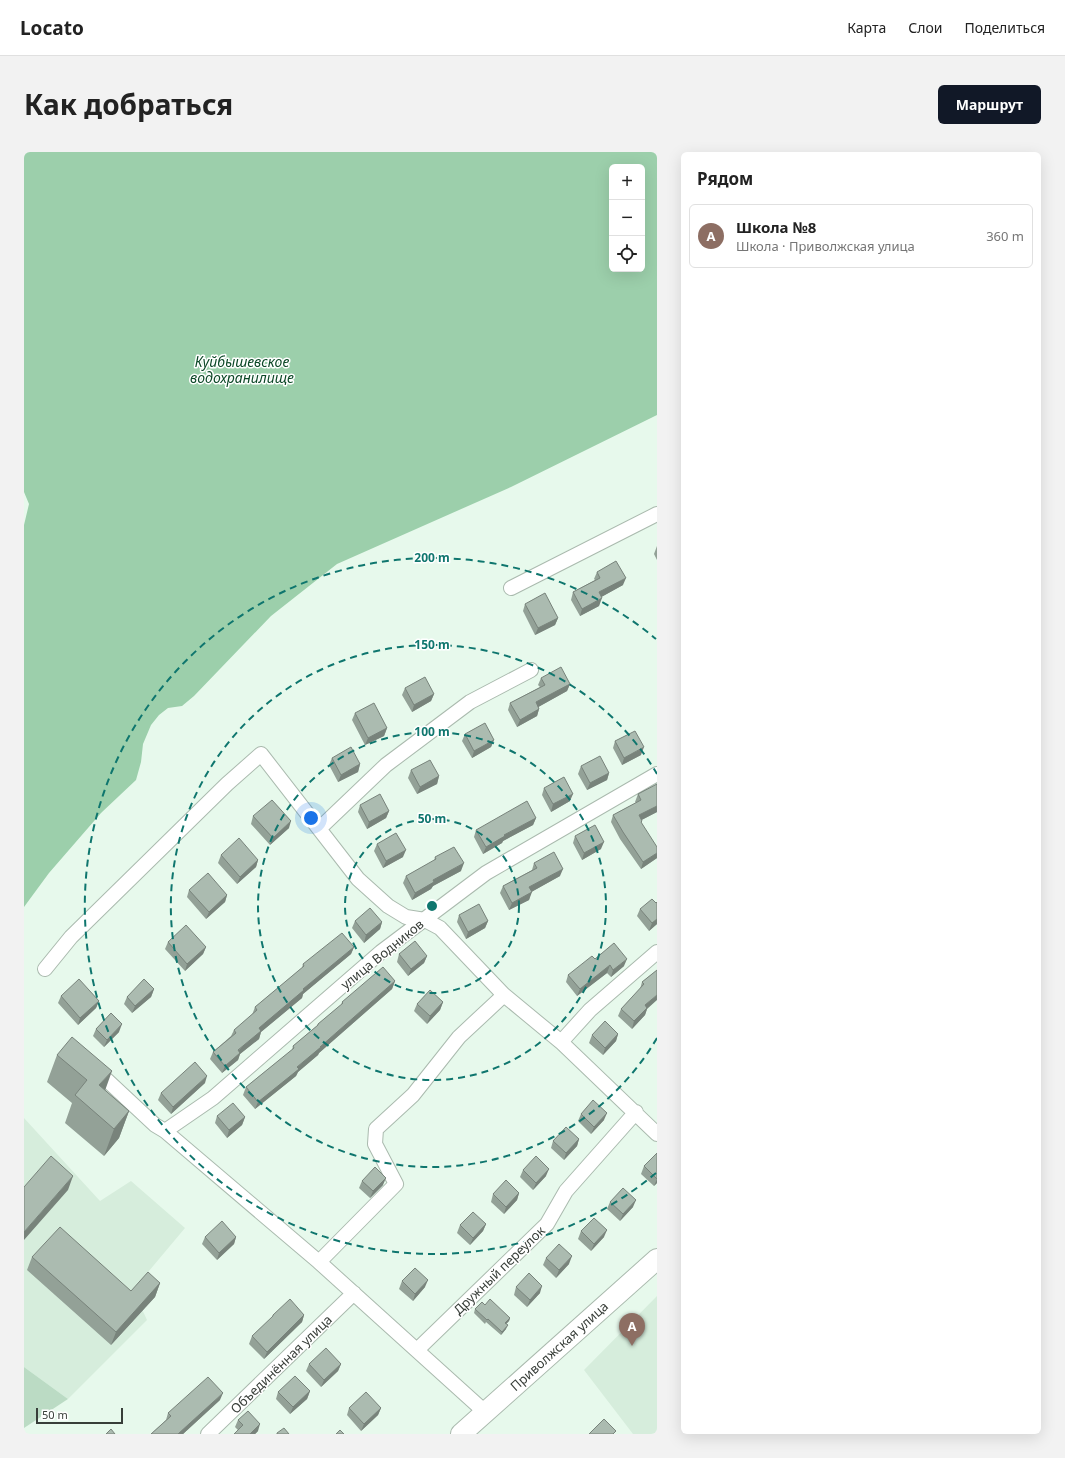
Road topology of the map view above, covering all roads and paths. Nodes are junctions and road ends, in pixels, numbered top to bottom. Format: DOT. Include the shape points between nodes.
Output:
graph roads {
  1 [pos="657,514"];
  2 [pos="511,588"];
  3 [pos="531,670"];
  4 [pos="657,774"];
  5 [pos="320,828"];
  6 [pos="425,920"];
  7 [pos="657,952"];
  8 [pos="45,970"];
  9 [pos="504,995"];
  10 [pos="561,1042"];
  11 [pos="83,1059"];
  12 [pos="636,1112"];
  13 [pos="165,1131"];
  14 [pos="657,1134"];
  15 [pos="657,1259"];
  16 [pos="319,1262"];
  17 [pos="354,1293"];
  18 [pos="417,1350"];
  19 [pos="485,1412"];
  20 [pos="208,1434"];
  21 [pos="461,1434"];
  1 -- 2 [label="street"];
  3 -- 5 [label="street" via="470,702 392,760"];
  4 -- 6 [label="street, улица Водников" via="486,873"];
  5 -- 6 [label="street" via="358,879 388,906 406,917"];
  5 -- 8 [label="street" via="261,754 226,784 71,937"];
  6 -- 9 [label="street" via="440,928"];
  6 -- 13 [label="street, улица Водников" via="381,952 213,1098"];
  7 -- 10 [label="street" via="590,1010"];
  9 -- 10 [label="street"];
  9 -- 16 [label="street" via="459,1037 413,1095 376,1129 375,1144 396,1184"];
  10 -- 12 [label="street"];
  11 -- 13 [label="street" via="155,1125"];
  12 -- 14 [label="street"];
  12 -- 18 [label="street, Дружный переулок" via="566,1191 547,1224"];
  13 -- 16 [label="street"];
  15 -- 19 [label="main road, Приволжская улица"];
  16 -- 17 [label="street"];
  17 -- 18 [label="street"];
  17 -- 20 [label="street, Объединённая улица"];
  18 -- 19 [label="street"];
  19 -- 21 [label="main road, Приволжская улица"];
}
